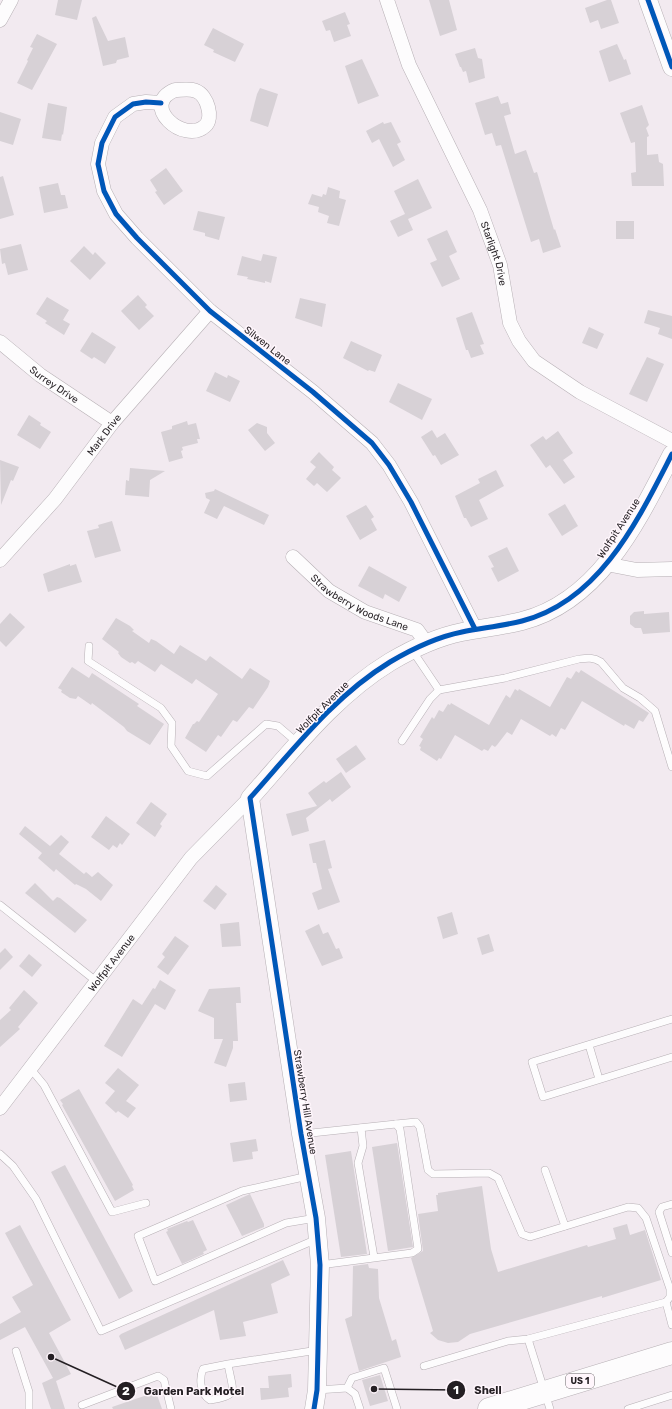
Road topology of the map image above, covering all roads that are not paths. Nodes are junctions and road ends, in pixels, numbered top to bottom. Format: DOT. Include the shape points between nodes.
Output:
graph roads {
  1 [pos="11,0"];
  2 [pos="387,0"];
  3 [pos="648,0"];
  4 [pos="0,20"];
  5 [pos="672,67"];
  6 [pos="162,103"];
  7 [pos="210,310"];
  8 [pos="0,342"];
  9 [pos="112,423"];
  10 [pos="672,441"];
  11 [pos="672,454"];
  12 [pos="293,557"];
  13 [pos="0,560"];
  14 [pos="606,564"];
  15 [pos="672,569"];
  16 [pos="475,629"];
  17 [pos="89,646"];
  18 [pos="420,647"];
  19 [pos="439,690"];
  20 [pos="402,741"];
  21 [pos="299,744"];
  22 [pos="672,767"];
  23 [pos="250,798"];
  24 [pos="2,909"];
  25 [pos="96,981"];
  26 [pos="672,1019"];
  27 [pos="589,1045"];
  28 [pos="672,1057"];
  29 [pos="30,1068"];
  30 [pos="599,1079"];
  31 [pos="0,1108"];
  32 [pos="396,1124"];
  33 [pos="361,1128"];
  34 [pos="301,1134"];
  35 [pos="0,1154"];
  36 [pos="545,1170"];
  37 [pos="309,1176"];
  38 [pos="146,1203"];
  39 [pos="672,1204"];
  40 [pos="316,1218"];
  41 [pos="565,1226"];
  42 [pos="318,1238"];
  43 [pos="672,1253"];
  44 [pos="374,1257"];
  45 [pos="320,1265"];
  46 [pos="669,1299"];
  47 [pos="672,1325"];
  48 [pos="528,1339"];
  49 [pos="318,1350"];
  50 [pos="16,1351"];
  51 [pos="672,1353"];
  52 [pos="228,1364"];
  53 [pos="424,1366"];
  54 [pos="347,1388"];
  55 [pos="317,1390"];
  56 [pos="672,1395"];
  57 [pos="548,1400"];
  58 [pos="82,1405"];
  59 [pos="29,1409"];
  60 [pos="171,1409"];
  61 [pos="314,1409"];
  62 [pos="360,1409"];
  63 [pos="397,1409"];
  64 [pos="489,1409"];
  65 [pos="628,1409"];
  1 -- 4 [label="street"];
  2 -- 10 [label="street, Starlight Drive" via="409,65 480,210 500,265 510,324 519,342 534,361 580,392"];
  3 -- 5 [label="street"];
  6 -- 7 [label="street, Silwen Lane" via="133,104 115,117 102,143 98,164 104,191 116,214"];
  7 -- 9 [label="street, Mark Drive"];
  7 -- 16 [label="street, Silwen Lane" via="372,443 408,496"];
  8 -- 9 [label="street, Surrey Drive" via="40,375"];
  9 -- 13 [label="street, Mark Drive" via="55,499"];
  11 -- 14 [label="street, Wolfpit Avenue" via="629,530"];
  12 -- 18 [label="street, Strawberry Woods Lane" via="330,591 365,612 417,630"];
  14 -- 15 [label="street" via="637,570"];
  14 -- 16 [label="street, Wolfpit Avenue" via="583,589 555,609 520,622"];
  16 -- 18 [label="street, Wolfpit Avenue"];
  17 -- 21 [label="lane" via="88,661 161,708 172,723 171,746 188,771 207,776 266,724 278,726"];
  18 -- 19 [label="lane"];
  18 -- 21 [label="street, Wolfpit Avenue" via="378,670 355,687"];
  19 -- 20 [label="lane"];
  19 -- 22 [label="lane" via="505,678 579,659 596,659 623,688 655,711"];
  21 -- 23 [label="street, Wolfpit Avenue"];
  23 -- 25 [label="street, Wolfpit Avenue" via="191,858"];
  23 -- 34 [label="street, Strawberry Hill Avenue"];
  24 -- 25 [label="lane"];
  25 -- 29 [label="street, Wolfpit Avenue"];
  26 -- 27 [label="lane"];
  27 -- 30 [label="lane"];
  27 -- 30 [label="lane" via="532,1062 543,1097"];
  28 -- 30 [label="lane"];
  29 -- 31 [label="street, Wolfpit Avenue"];
  29 -- 38 [label="lane" via="44,1085 112,1212"];
  32 -- 33 [label="lane"];
  32 -- 41 [label="lane" via="416,1122 420,1127 428,1170 433,1174 489,1173 498,1178 522,1234 530,1237"];
  32 -- 44 [label="lane" via="400,1129 418,1249 412,1253"];
  33 -- 34 [label="lane"];
  33 -- 44 [label="lane" via="363,1146 358,1163"];
  34 -- 37 [label="street, Strawberry Hill Avenue"];
  35 -- 42 [label="lane" via="13,1166 36,1199 101,1331"];
  36 -- 41 [label="lane"];
  37 -- 40 [label="street, Strawberry Hill Avenue"];
  37 -- 40 [label="lane" via="242,1191 138,1236 155,1281 286,1223"];
  39 -- 43 [label="lane" via="662,1207 660,1212"];
  40 -- 42 [label="street, Strawberry Hill Avenue"];
  41 -- 46 [label="lane" via="628,1207 638,1208 646,1218 670,1289"];
  42 -- 45 [label="street, Strawberry Hill Avenue"];
  44 -- 45 [label="lane"];
  45 -- 49 [label="street, Strawberry Hill Avenue"];
  46 -- 47 [label="lane"];
  46 -- 48 [label="lane"];
  48 -- 53 [label="lane" via="508,1342"];
  48 -- 57 [label="lane"];
  49 -- 52 [label="lane"];
  49 -- 55 [label="street, Strawberry Hill Avenue"];
  50 -- 59 [label="lane" via="29,1392"];
  51 -- 57 [label="main road, US 1"];
  52 -- 52 [label="lane" via="203,1369 199,1376 203,1393 210,1400 230,1395 232,1390"];
  54 -- 55 [label="lane"];
  54 -- 62 [label="lane" via="355,1394"];
  54 -- 63 [label="lane" via="352,1378 384,1368"];
  55 -- 61 [label="street, Strawberry Hill Avenue"];
  56 -- 65 [label="lane"];
  57 -- 64 [label="main road, US 1"];
  58 -- 60 [label="lane" via="158,1376 164,1380"];
}
